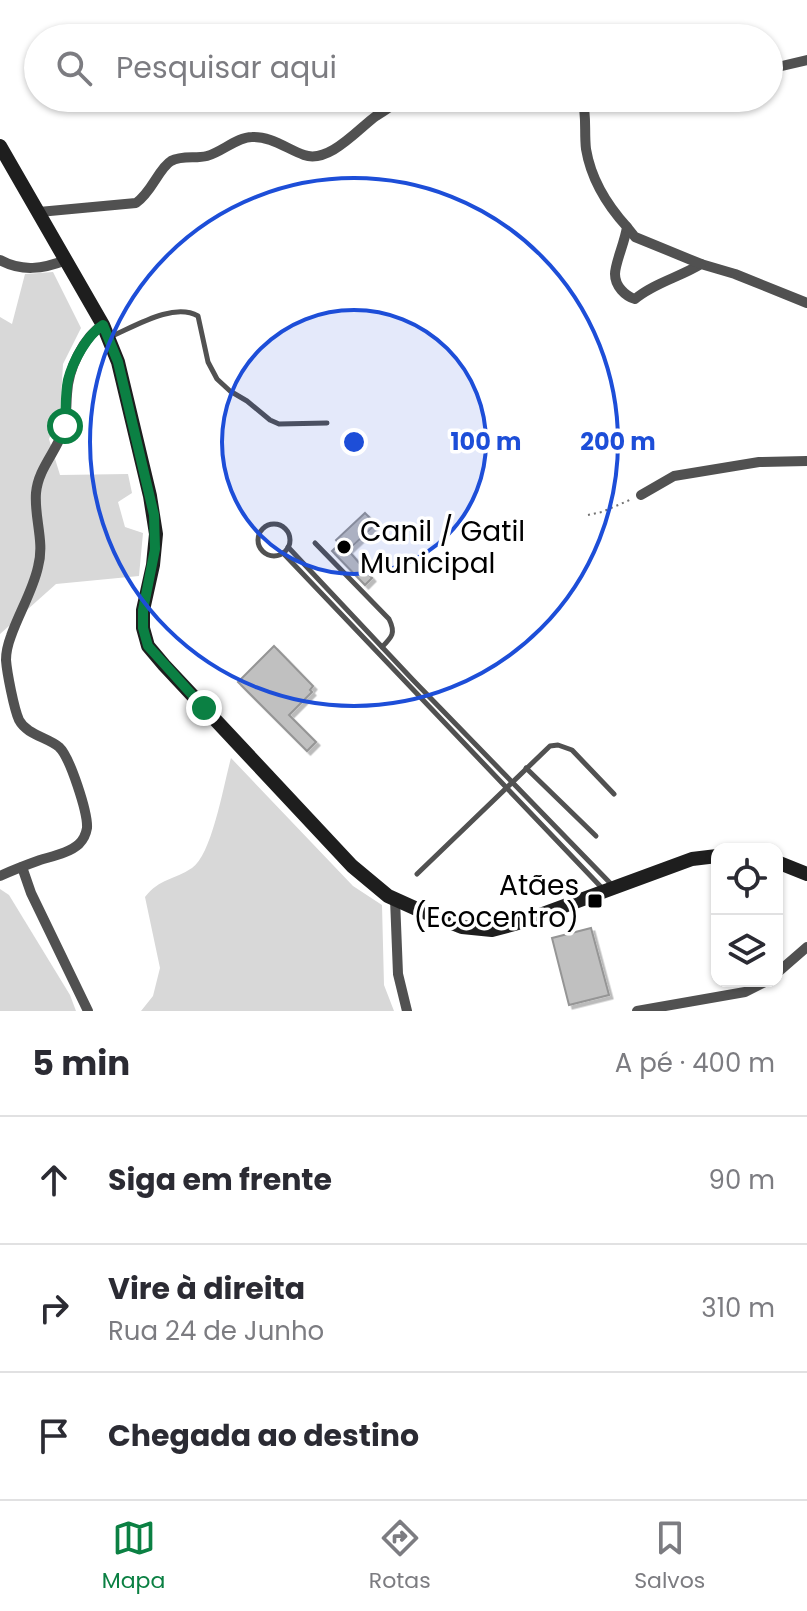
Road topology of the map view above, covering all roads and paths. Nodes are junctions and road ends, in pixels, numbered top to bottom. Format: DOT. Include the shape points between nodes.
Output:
graph roads {
  1 [pos="807,60"];
  2 [pos="783,66"];
  3 [pos="383,112"];
  4 [pos="583,112"];
  5 [pos="0,146"];
  6 [pos="39,212"];
  7 [pos="627,227"];
  8 [pos="0,260"];
  9 [pos="66,260"];
  10 [pos="701,264"];
  11 [pos="807,303"];
  12 [pos="106,331"];
  13 [pos="327,423"];
  14 [pos="807,461"];
  15 [pos="641,495"];
  16 [pos="588,515"];
  17 [pos="315,543"];
  18 [pos="288,547"];
  19 [pos="283,553"];
  20 [pos="4,642"];
  21 [pos="382,647"];
  22 [pos="376,653"];
  23 [pos="526,768"];
  24 [pos="512,782"];
  25 [pos="505,788"];
  26 [pos="614,794"];
  27 [pos="596,836"];
  28 [pos="711,857"];
  29 [pos="783,864"];
  30 [pos="22,867"];
  31 [pos="417,874"];
  32 [pos="807,874"];
  33 [pos="0,876"];
  34 [pos="610,889"];
  35 [pos="395,899"];
  36 [pos="807,947"];
  37 [pos="783,968"];
  38 [pos="755,987"];
  39 [pos="88,1011"];
  40 [pos="407,1011"];
  41 [pos="637,1011"];
  1 -- 2 [label="street"];
  3 -- 6 [label="street" via="348,141 314,157 252,137 206,156 170,162 136,203"];
  4 -- 7 [label="street" via="591,168 604,199"];
  5 -- 6 [label="main road"];
  6 -- 9 [label="main road"];
  7 -- 10 [label="street" via="635,237"];
  7 -- 10 [label="street" via="615,275 628,297 635,299"];
  8 -- 9 [label="street" via="32,268"];
  9 -- 12 [label="main road"];
  10 -- 11 [label="street"];
  12 -- 13 [label="lane" via="165,314 192,313 201,323 208,362 230,391 279,424"];
  12 -- 20 [label="street" via="91,336 72,369 65,426 36,492 39,565"];
  12 -- 35 [label="main road" via="154,515 155,549 143,610 148,646 352,866"];
  14 -- 15 [label="street" via="759,462 674,476"];
  15 -- 16 [label="path"];
  17 -- 21 [label="lane" via="389,619 391,638"];
  18 -- 19 [label="lane"];
  18 -- 19 [label="lane" via="284,527 264,527 259,547 272,556"];
  18 -- 21 [label="lane"];
  19 -- 22 [label="lane"];
  20 -- 30 [label="street" via="20,720 62,749 86,821 78,845"];
  21 -- 22 [label="lane"];
  21 -- 24 [label="lane"];
  22 -- 25 [label="lane"];
  23 -- 24 [label="lane"];
  23 -- 26 [label="lane" via="550,746 566,747"];
  23 -- 27 [label="lane"];
  24 -- 25 [label="lane"];
  24 -- 34 [label="lane"];
  25 -- 31 [label="lane"];
  25 -- 34 [label="lane"];
  28 -- 34 [label="main road"];
  29 -- 32 [label="main road"];
  30 -- 33 [label="street"];
  30 -- 39 [label="street"];
  34 -- 35 [label="main road" via="492,930 462,927"];
  35 -- 40 [label="street" via="398,974"];
  36 -- 37 [label="street"];
  38 -- 41 [label="street"];
}
